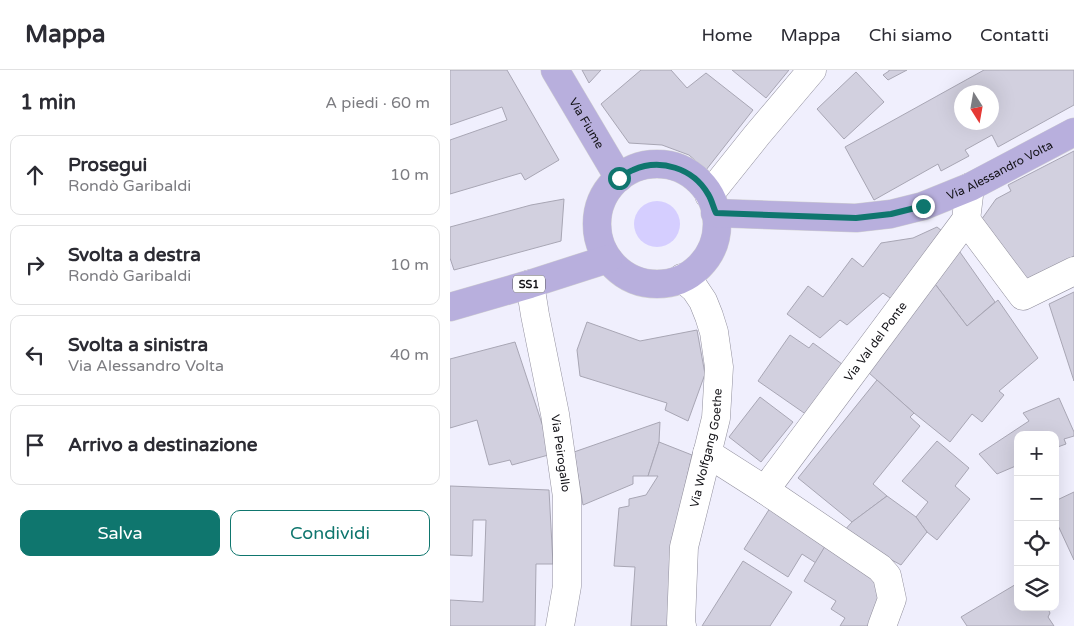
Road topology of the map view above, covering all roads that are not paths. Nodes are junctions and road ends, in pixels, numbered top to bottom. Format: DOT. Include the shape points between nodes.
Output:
graph roads {
  1 [pos="555,70"];
  2 [pos="812,70"];
  3 [pos="1074,132"];
  4 [pos="619,178"];
  5 [pos="970,187"];
  6 [pos="712,204"];
  7 [pos="966,220"];
  8 [pos="608,260"];
  9 [pos="1074,271"];
  10 [pos="682,278"];
  11 [pos="530,284"];
  12 [pos="450,307"];
  13 [pos="707,453"];
  14 [pos="765,490"];
  15 [pos="560,626"];
  16 [pos="682,626"];
  17 [pos="882,626"];
  1 -- 4 [label="main road, Via Fiume"];
  2 -- 6 [label="street" via="757,135"];
  3 -- 5 [label="main road, Via Alessandro Volta"];
  4 -- 6 [label="main road" via="646,166 661,164 675,167 700,183"];
  4 -- 8 [label="main road" via="607,191 596,225"];
  5 -- 6 [label="main road, Via Alessandro Volta" via="923,206 856,218"];
  5 -- 7 [label="street, Via Val del Ponte"];
  6 -- 10 [label="main road" via="716,228 713,244 696,270"];
  7 -- 9 [label="street" via="1022,296"];
  7 -- 14 [label="street, Via Val del Ponte"];
  8 -- 10 [label="main road" via="619,272 650,284"];
  8 -- 11 [label="main road, SS1"];
  10 -- 13 [label="street, Via Wolfgang Goethe" via="703,300 714,332 719,367 716,418"];
  11 -- 12 [label="main road, SS1"];
  11 -- 15 [label="street, Via Peirogallo" via="567,497 567,586"];
  13 -- 14 [label="street"];
  13 -- 16 [label="street, Via Wolfgang Goethe" via="684,547"];
  14 -- 17 [label="street" via="880,568 887,576 892,599"];
}
